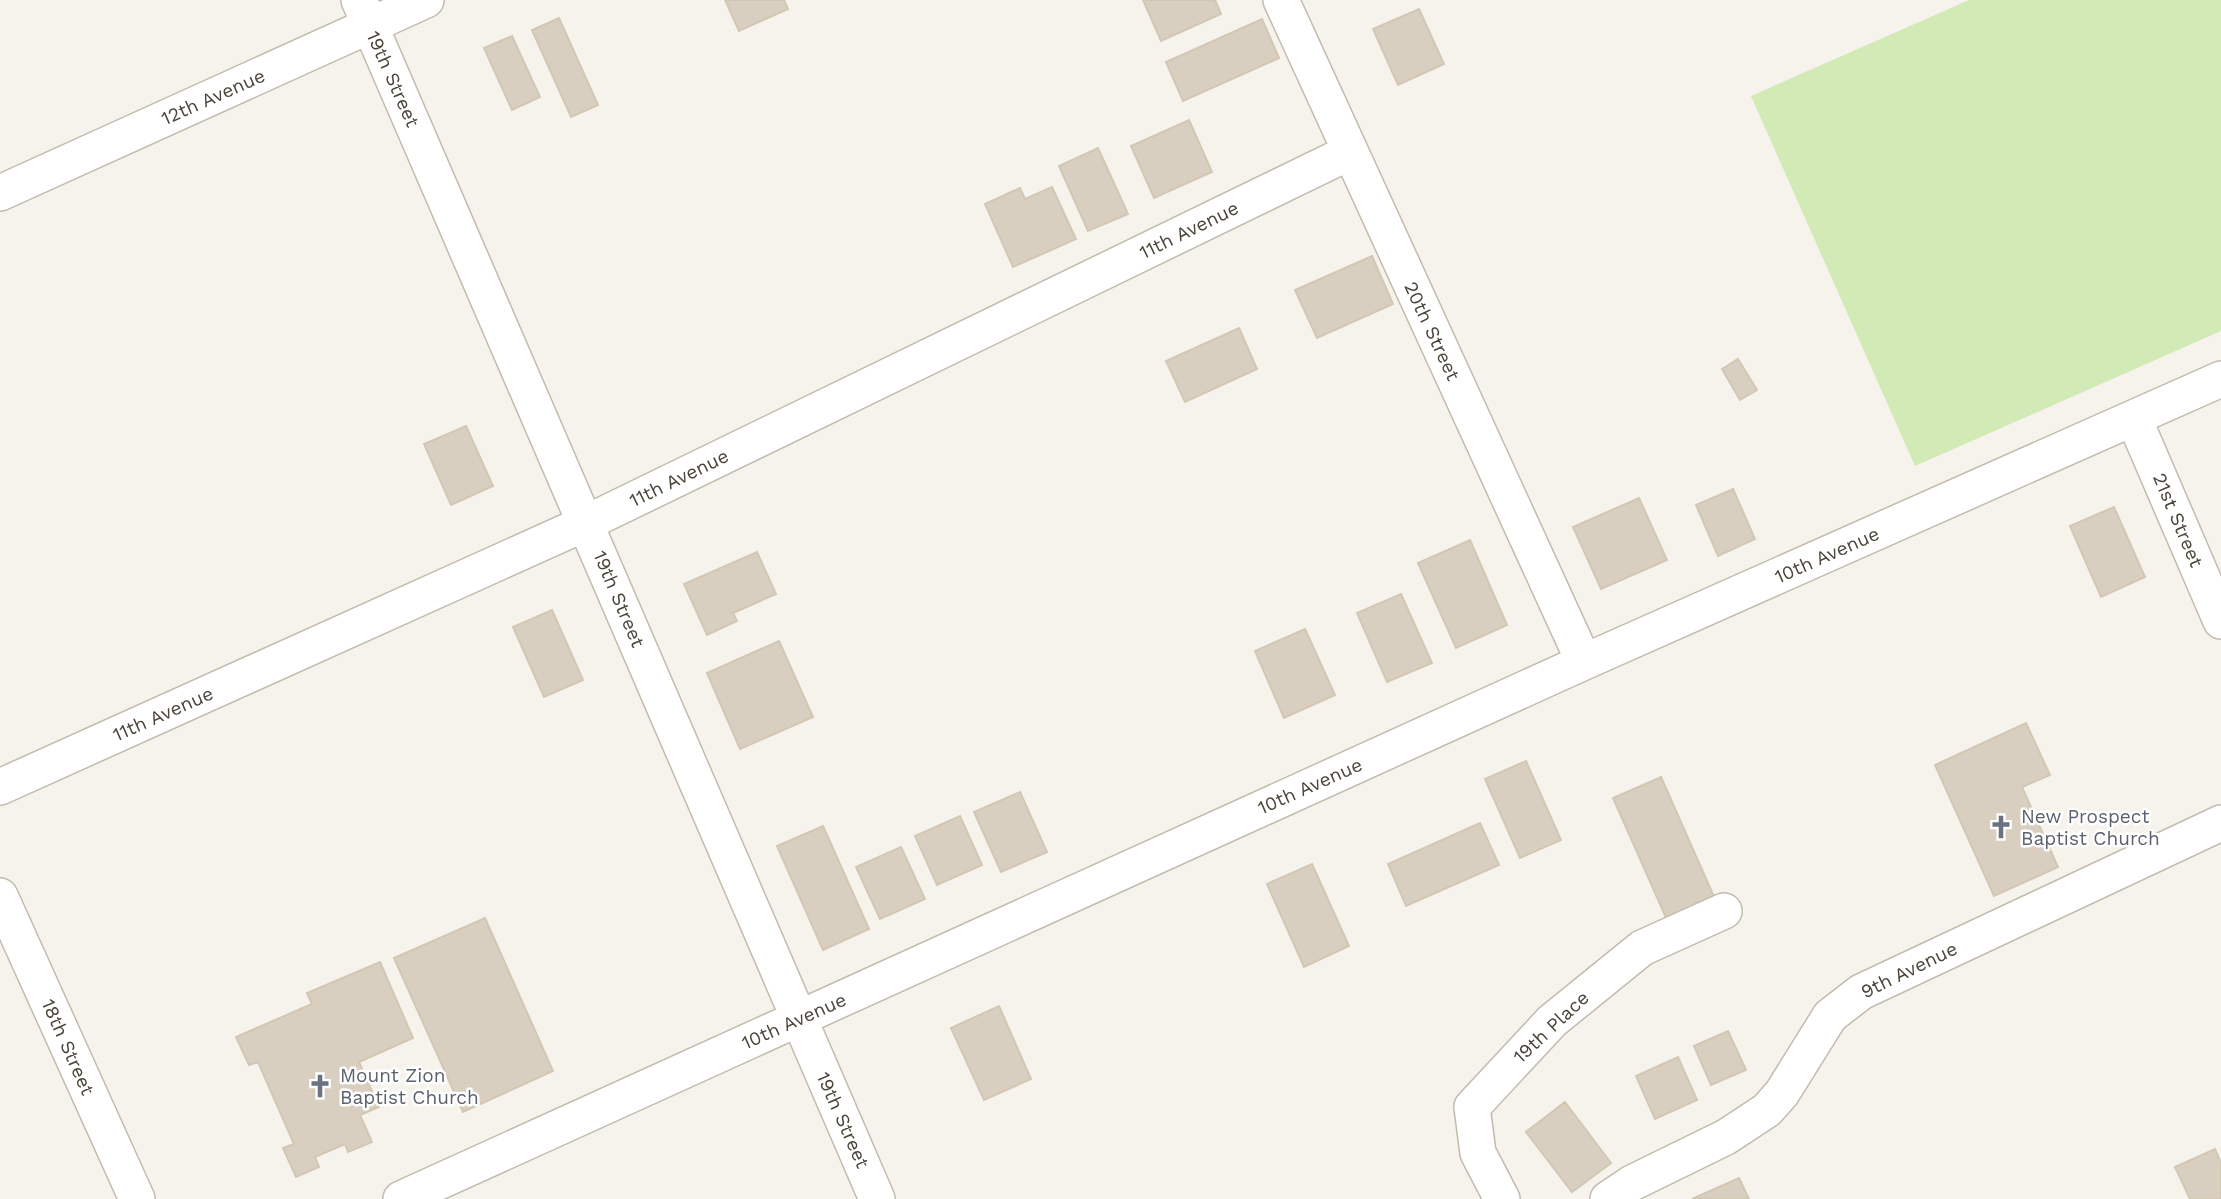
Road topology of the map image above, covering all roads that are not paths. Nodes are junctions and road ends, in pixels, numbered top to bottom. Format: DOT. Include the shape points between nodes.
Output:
graph roads {
  1 [pos="426,0"];
  2 [pos="1281,0"];
  3 [pos="364,13"];
  4 [pos="1350,152"];
  5 [pos="0,193"];
  6 [pos="2221,379"];
  7 [pos="2134,419"];
  8 [pos="586,523"];
  9 [pos="2221,621"];
  10 [pos="1584,662"];
  11 [pos="0,787"];
  12 [pos="2221,823"];
  13 [pos="0,896"];
  14 [pos="1724,911"];
  15 [pos="799,1018"];
  16 [pos="137,1199"];
  17 [pos="401,1199"];
  18 [pos="877,1199"];
  19 [pos="1502,1199"];
  20 [pos="1608,1199"];
  1 -- 3 [label="street, 12th Avenue"];
  2 -- 4 [label="street, 20th Street"];
  3 -- 5 [label="street, 12th Avenue"];
  3 -- 8 [label="street, 19th Street"];
  4 -- 8 [label="street, 11th Avenue"];
  4 -- 10 [label="street, 20th Street"];
  6 -- 7 [label="street, 10th Avenue"];
  7 -- 9 [label="street, 21st Street"];
  7 -- 10 [label="street, 10th Avenue"];
  8 -- 11 [label="street, 11th Avenue"];
  8 -- 15 [label="street, 19th Street"];
  10 -- 15 [label="street, 10th Avenue"];
  12 -- 20 [label="street, 9th Avenue" via="1861,992 1830,1016 1767,1110 1726,1137"];
  13 -- 16 [label="street, 18th Street"];
  14 -- 19 [label="street, 19th Place" via="1642,948 1552,1021 1472,1107 1478,1153"];
  15 -- 17 [label="street, 10th Avenue"];
  15 -- 18 [label="street, 19th Street"];
}
